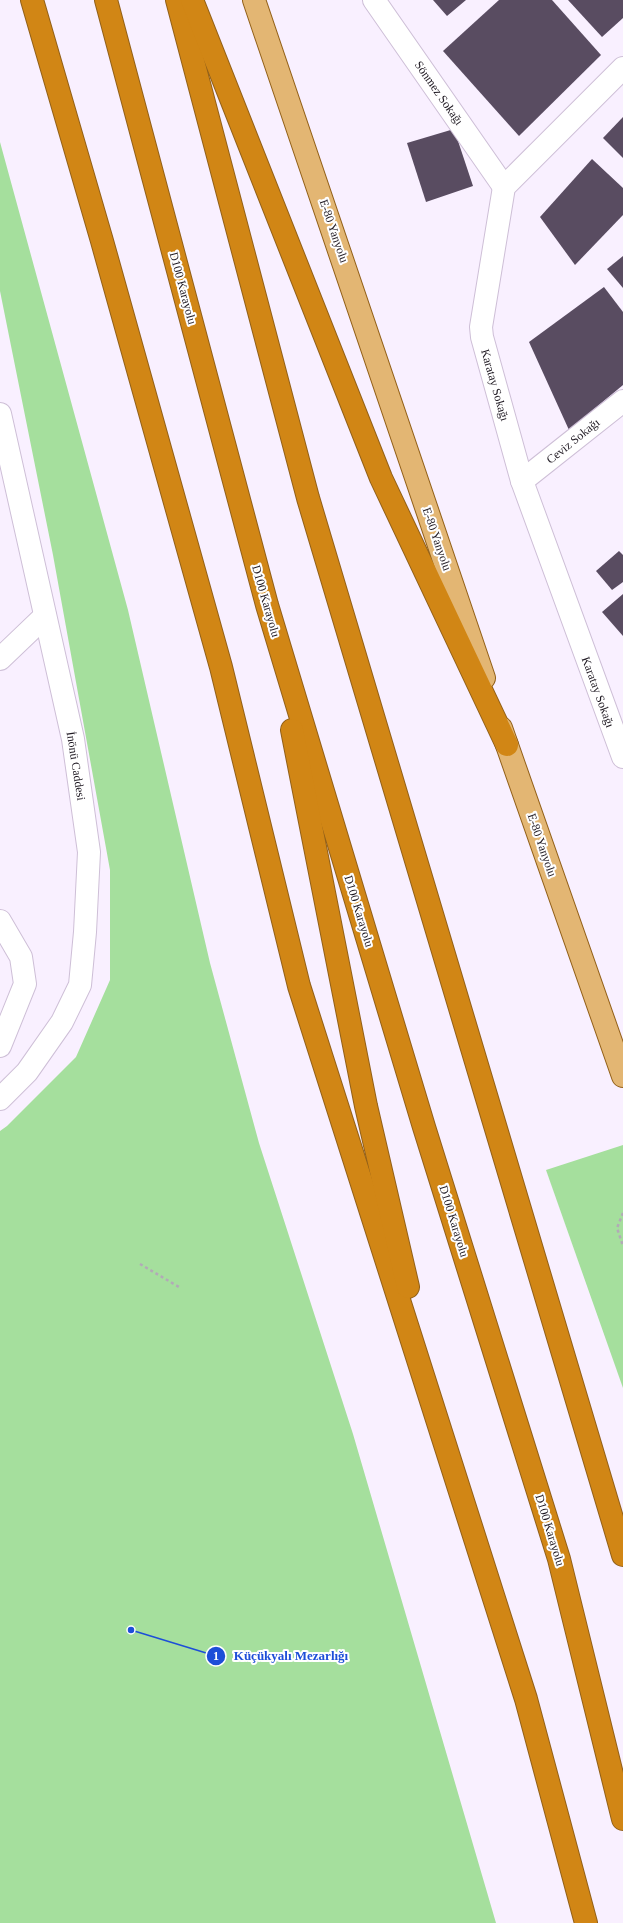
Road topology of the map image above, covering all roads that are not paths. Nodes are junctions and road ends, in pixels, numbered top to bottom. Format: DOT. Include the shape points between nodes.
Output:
graph roads {
  1 [pos="32,0"];
  2 [pos="106,0"];
  3 [pos="177,0"];
  4 [pos="192,0"];
  5 [pos="254,0"];
  6 [pos="374,0"];
  7 [pos="623,68"];
  8 [pos="504,187"];
  9 [pos="623,401"];
  10 [pos="0,414"];
  11 [pos="522,482"];
  12 [pos="267,605"];
  13 [pos="44,616"];
  14 [pos="0,659"];
  15 [pos="618,731"];
  16 [pos="507,745"];
  17 [pos="623,757"];
  18 [pos="0,921"];
  19 [pos="0,1046"];
  20 [pos="623,1076"];
  21 [pos="0,1099"];
  22 [pos="442,1438"];
  23 [pos="623,1555"];
  24 [pos="623,1819"];
  25 [pos="586,1923"];
  1 -- 22 [label="highway" via="221,667 299,986"];
  2 -- 12 [label="highway, D100 Karayolu"];
  3 -- 23 [label="highway" via="308,498"];
  4 -- 16 [label="highway" via="381,478"];
  5 -- 16 [label="main road, E-80 Yanyolu"];
  6 -- 8 [label="street, Sönmez Sokağı"];
  7 -- 8 [label="street"];
  8 -- 11 [label="street, Karatay Sokağı" via="482,337"];
  9 -- 11 [label="street, Ceviz Sokağı"];
  10 -- 13 [label="street, İnönü Caddesi"];
  11 -- 15 [label="street, Karatay Sokağı"];
  12 -- 22 [label="highway" via="366,1106"];
  12 -- 24 [label="highway, D100 Karayolu" via="427,1135 559,1559"];
  13 -- 14 [label="street"];
  13 -- 21 [label="street, İnönü Caddesi" via="73,739 89,852 85,932 80,986 62,1022 27,1072"];
  15 -- 17 [label="street, Karatay Sokağı"];
  16 -- 20 [label="main road, E-80 Yanyolu"];
  18 -- 19 [label="street" via="21,957 25,984"];
  22 -- 25 [label="highway" via="526,1699"];
}
